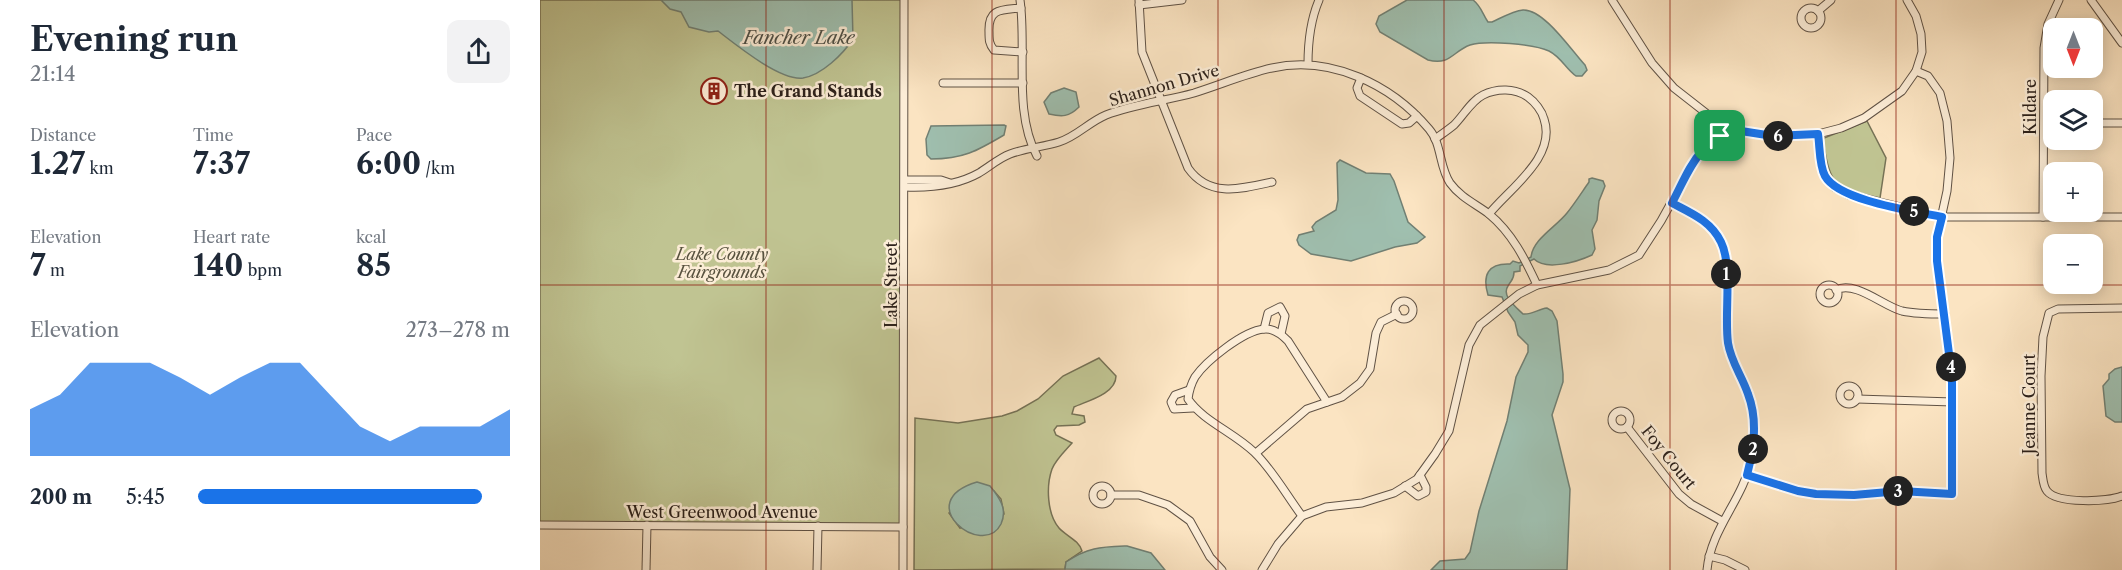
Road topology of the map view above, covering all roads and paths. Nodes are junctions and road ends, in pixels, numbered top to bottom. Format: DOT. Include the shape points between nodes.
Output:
graph roads {
  1 [pos="904,0"];
  2 [pos="1182,0"];
  3 [pos="1319,0"];
  4 [pos="1612,0"];
  5 [pos="1831,0"];
  6 [pos="1907,0"];
  7 [pos="2059,0"];
  8 [pos="2091,0"];
  9 [pos="1139,2"];
  10 [pos="1021,4"];
  11 [pos="1818,11"];
  12 [pos="2122,43"];
  13 [pos="1023,52"];
  14 [pos="1308,64"];
  15 [pos="1916,71"];
  16 [pos="1361,78"];
  17 [pos="943,83"];
  18 [pos="1023,84"];
  19 [pos="1161,101"];
  20 [pos="1417,116"];
  21 [pos="2103,123"];
  22 [pos="2122,123"];
  23 [pos="1818,134"];
  24 [pos="1720,136"];
  25 [pos="1435,139"];
  26 [pos="1032,147"];
  27 [pos="1037,156"];
  28 [pos="2045,162"];
  29 [pos="1272,182"];
  30 [pos="904,183"];
  31 [pos="1672,203"];
  32 [pos="1489,214"];
  33 [pos="1942,217"];
  34 [pos="2043,217"];
  35 [pos="2103,217"];
  36 [pos="2122,217"];
  37 [pos="1537,285"];
  38 [pos="1836,290"];
  39 [pos="2122,308"];
  40 [pos="1397,314"];
  41 [pos="1945,314"];
  42 [pos="1264,329"];
  43 [pos="1281,334"];
  44 [pos="1189,390"];
  45 [pos="1857,399"];
  46 [pos="1327,402"];
  47 [pos="1953,402"];
  48 [pos="1193,408"];
  49 [pos="1627,427"];
  50 [pos="1256,453"];
  51 [pos="1420,475"];
  52 [pos="1747,475"];
  53 [pos="1405,486"];
  54 [pos="1111,495"];
  55 [pos="2122,496"];
  56 [pos="1302,516"];
  57 [pos="1722,521"];
  58 [pos="540,525"];
  59 [pos="647,525"];
  60 [pos="818,526"];
  61 [pos="903,527"];
  62 [pos="1709,556"];
  63 [pos="646,570"];
  64 [pos="817,570"];
  65 [pos="903,570"];
  66 [pos="1222,570"];
  67 [pos="1262,570"];
  68 [pos="1707,570"];
  69 [pos="1745,570"];
  1 -- 30 [label="street, Lake Street"];
  2 -- 9 [label="street"];
  3 -- 14 [label="street" via="1308,42"];
  4 -- 24 [label="street" via="1652,63 1674,88 1706,113"];
  5 -- 11 [label="street"];
  6 -- 15 [label="street" via="1921,34 1922,52"];
  7 -- 28 [label="street, Kildare" via="2045,38"];
  8 -- 12 [label="street"];
  9 -- 19 [label="street" via="1142,52"];
  10 -- 13 [label="street"];
  10 -- 13 [label="street" via="993,14 988,20 994,50"];
  13 -- 18 [label="street"];
  14 -- 16 [label="street, Shannon Drive" via="1335,68"];
  14 -- 19 [label="street, Shannon Drive" via="1273,68"];
  15 -- 23 [label="street" via="1902,91 1885,105 1841,128"];
  15 -- 33 [label="street" via="1928,76 1940,93 1947,121 1950,158"];
  16 -- 20 [label="street, Shannon Drive" via="1389,93"];
  16 -- 20 [label="street" via="1357,88 1360,96 1402,124"];
  17 -- 18 [label="street"];
  18 -- 26 [label="street" via="1025,121"];
  19 -- 26 [label="street, Shannon Drive" via="1124,108 1059,142"];
  19 -- 29 [label="street" via="1194,177 1204,184 1226,189"];
  20 -- 25 [label="street, Shannon Drive"];
  21 -- 22 [label="street"];
  23 -- 24 [label="street" via="1773,136 1741,131"];
  23 -- 33 [label="street" via="1824,175 1834,187 1849,195"];
  24 -- 31 [label="street" via="1697,156"];
  25 -- 32 [label="street, Shannon Drive" via="1451,184"];
  25 -- 32 [label="street" via="1475,101 1491,92 1520,93 1539,109 1547,130 1545,148 1532,168"];
  26 -- 27 [label="street"];
  26 -- 30 [label="street, Shannon Drive" via="1007,155 976,175 950,183"];
  30 -- 61 [label="street, Lake Street"];
  31 -- 37 [label="street" via="1646,246 1626,263"];
  31 -- 52 [label="street" via="1702,219 1723,246 1728,345 1754,416"];
  32 -- 37 [label="street, Shannon Drive" via="1521,252"];
  33 -- 34 [label="street"];
  33 -- 41 [label="street" via="1937,261"];
  35 -- 36 [label="street"];
  37 -- 51 [label="street" via="1480,325 1469,345 1449,431"];
  38 -- 41 [label="street" via="1851,287 1907,312"];
  39 -- 55 [label="street, Jeanne Court" via="2058,309 2049,313 2041,376 2042,473 2047,492 2067,499 2112,500"];
  40 -- 46 [label="street" via="1382,322 1376,333 1370,369 1360,383"];
  41 -- 47 [label="street"];
  42 -- 43 [label="street"];
  42 -- 43 [label="street" via="1268,313 1280,307 1285,316"];
  42 -- 44 [label="street" via="1236,340 1203,367"];
  43 -- 46 [label="street"];
  44 -- 48 [label="street"];
  44 -- 48 [label="street" via="1175,395 1171,402 1174,409"];
  45 -- 47 [label="street"];
  46 -- 50 [label="street" via="1307,409"];
  47 -- 52 [label="street" via="1952,494 1816,494"];
  48 -- 50 [label="street"];
  49 -- 57 [label="street, Foy Court" via="1679,494"];
  50 -- 56 [label="street"];
  51 -- 53 [label="street"];
  51 -- 53 [label="street" via="1426,492 1418,495"];
  52 -- 57 [label="street"];
  53 -- 56 [label="street" via="1362,503 1326,507"];
  54 -- 66 [label="street" via="1139,495 1168,505 1190,521"];
  56 -- 67 [label="street"];
  57 -- 62 [label="street"];
  58 -- 59 [label="street, West Greenwood Avenue"];
  59 -- 60 [label="street, West Greenwood Avenue"];
  59 -- 63 [label="street"];
  60 -- 61 [label="street, West Greenwood Avenue"];
  60 -- 64 [label="street"];
  61 -- 65 [label="street, Lake Street"];
  62 -- 68 [label="street"];
  62 -- 69 [label="street"];
}
